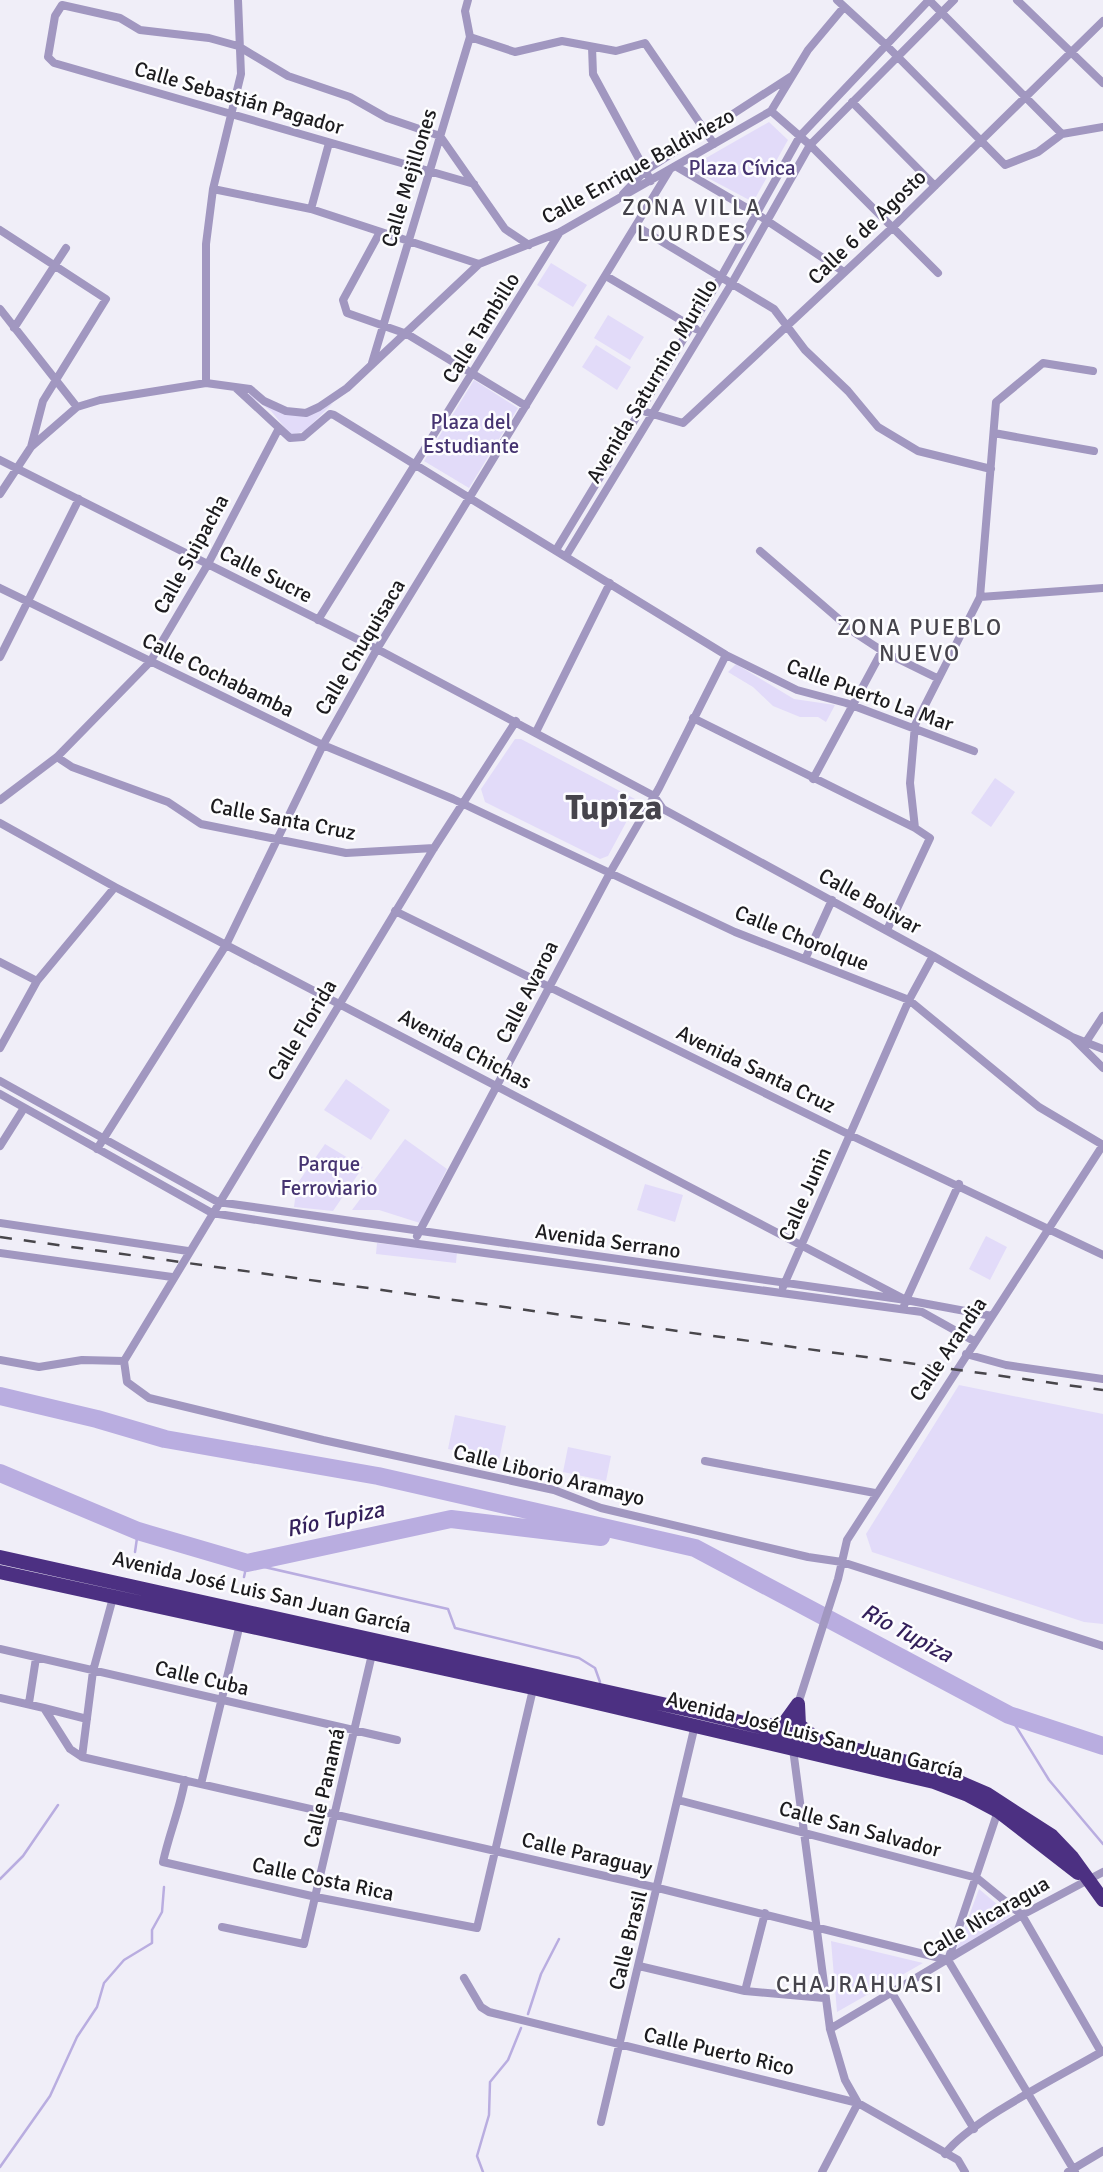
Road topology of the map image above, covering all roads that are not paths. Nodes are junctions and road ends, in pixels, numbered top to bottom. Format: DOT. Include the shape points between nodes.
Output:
graph roads {
  1 [pos="238,0"];
  2 [pos="468,0"];
  3 [pos="837,0"];
  4 [pos="929,0"];
  5 [pos="954,0"];
  6 [pos="1017,0"];
  7 [pos="844,7"];
  8 [pos="941,13"];
  9 [pos="1103,21"];
  10 [pos="470,37"];
  11 [pos="886,45"];
  12 [pos="238,46"];
  13 [pos="592,47"];
  14 [pos="1072,52"];
  15 [pos="898,57"];
  16 [pos="792,76"];
  17 [pos="1103,83"];
  18 [pos="1025,97"];
  19 [pos="852,102"];
  20 [pos="771,111"];
  21 [pos="231,114"];
  22 [pos="1103,127"];
  23 [pos="706,133"];
  24 [pos="1062,134"];
  25 [pos="440,136"];
  26 [pos="800,136"];
  27 [pos="329,143"];
  28 [pos="980,143"];
  29 [pos="714,144"];
  30 [pos="810,145"];
  31 [pos="673,169"];
  32 [pos="645,171"];
  33 [pos="428,173"];
  34 [pos="651,181"];
  35 [pos="474,184"];
  36 [pos="935,186"];
  37 [pos="214,189"];
  38 [pos="618,200"];
  39 [pos="311,209"];
  40 [pos="757,214"];
  41 [pos="767,220"];
  42 [pos="636,226"];
  43 [pos="892,229"];
  44 [pos="0,230"];
  45 [pos="380,232"];
  46 [pos="561,232"];
  47 [pos="407,240"];
  48 [pos="529,245"];
  49 [pos="66,248"];
  50 [pos="479,264"];
  51 [pos="55,265"];
  52 [pos="844,272"];
  53 [pos="938,273"];
  54 [pos="606,276"];
  55 [pos="721,276"];
  56 [pos="732,283"];
  57 [pos="0,309"];
  58 [pos="384,326"];
  59 [pos="788,326"];
  60 [pos="691,327"];
  61 [pos="14,328"];
  62 [pos="701,332"];
  63 [pos="407,334"];
  64 [pos="371,366"];
  65 [pos="1093,371"];
  66 [pos="473,374"];
  67 [pos="206,383"];
  68 [pos="56,384"];
  69 [pos="235,387"];
  70 [pos="526,406"];
  71 [pos="78,407"];
  72 [pos="640,411"];
  73 [pos="651,414"];
  74 [pos="278,430"];
  75 [pos="994,433"];
  76 [pos="31,447"];
  77 [pos="1094,451"];
  78 [pos="0,460"];
  79 [pos="416,464"];
  80 [pos="15,467"];
  81 [pos="990,469"];
  82 [pos="0,494"];
  83 [pos="472,497"];
  84 [pos="79,499"];
  85 [pos="556,551"];
  86 [pos="760,551"];
  87 [pos="566,556"];
  88 [pos="208,564"];
  89 [pos="610,583"];
  90 [pos="0,588"];
  91 [pos="1103,588"];
  92 [pos="980,597"];
  93 [pos="30,602"];
  94 [pos="318,620"];
  95 [pos="377,649"];
  96 [pos="882,651"];
  97 [pos="726,654"];
  98 [pos="0,657"];
  99 [pos="150,663"];
  100 [pos="937,678"];
  101 [pos="851,705"];
  102 [pos="693,718"];
  103 [pos="516,721"];
  104 [pos="915,727"];
  105 [pos="536,732"];
  106 [pos="323,745"];
  107 [pos="974,751"];
  108 [pos="57,757"];
  109 [pos="813,779"];
  110 [pos="654,796"];
  111 [pos="0,800"];
  112 [pos="463,803"];
  113 [pos="0,823"];
  114 [pos="915,828"];
  115 [pos="277,839"];
  116 [pos="434,848"];
  117 [pos="611,871"];
  118 [pos="115,887"];
  119 [pos="832,900"];
  120 [pos="395,911"];
  121 [pos="887,930"];
  122 [pos="226,945"];
  123 [pos="933,956"];
  124 [pos="806,957"];
  125 [pos="0,962"];
  126 [pos="37,981"];
  127 [pos="548,987"];
  128 [pos="909,1000"];
  129 [pos="339,1003"];
  130 [pos="1103,1016"];
  131 [pos="1072,1037"];
  132 [pos="1086,1042"];
  133 [pos="0,1048"];
  134 [pos="1103,1049"];
  135 [pos="1103,1068"];
  136 [pos="0,1081"];
  137 [pos="497,1087"];
  138 [pos="0,1094"];
  139 [pos="24,1108"];
  140 [pos="850,1135"];
  141 [pos="103,1139"];
  142 [pos="1,1143"];
  143 [pos="1103,1145"];
  144 [pos="97,1149"];
  145 [pos="959,1184"];
  146 [pos="218,1202"];
  147 [pos="212,1213"];
  148 [pos="0,1223"];
  149 [pos="1050,1229"];
  150 [pos="419,1232"];
  151 [pos="413,1242"];
  152 [pos="801,1245"];
  153 [pos="188,1251"];
  154 [pos="0,1253"];
  155 [pos="1103,1255"];
  156 [pos="172,1277"];
  157 [pos="785,1283"];
  158 [pos="781,1294"];
  159 [pos="904,1305"];
  160 [pos="992,1316"];
  161 [pos="974,1341"];
  162 [pos="966,1354"];
  163 [pos="0,1360"];
  164 [pos="124,1361"];
  165 [pos="1103,1379"];
  166 [pos="705,1461"];
  167 [pos="874,1493"];
  168 [pos="0,1556"];
  169 [pos="842,1562"];
  170 [pos="0,1572"];
  171 [pos="117,1581"];
  172 [pos="113,1596"];
  173 [pos="241,1618"];
  174 [pos="1103,1646"];
  175 [pos="374,1647"];
  176 [pos="0,1649"];
  177 [pos="36,1658"];
  178 [pos="93,1671"];
  179 [pos="535,1682"];
  180 [pos="0,1698"];
  181 [pos="221,1700"];
  182 [pos="29,1703"];
  183 [pos="798,1704"];
  184 [pos="44,1708"];
  185 [pos="86,1719"];
  186 [pos="695,1725"];
  187 [pos="759,1727"];
  188 [pos="355,1731"];
  189 [pos="397,1740"];
  190 [pos="826,1744"];
  191 [pos="793,1749"];
  192 [pos="82,1757"];
  193 [pos="185,1780"];
  194 [pos="201,1784"];
  195 [pos="678,1800"];
  196 [pos="998,1811"];
  197 [pos="336,1814"];
  198 [pos="802,1832"];
  199 [pos="497,1851"];
  200 [pos="1103,1872"];
  201 [pos="977,1878"];
  202 [pos="1088,1879"];
  203 [pos="659,1888"];
  204 [pos="316,1897"];
  205 [pos="1103,1900"];
  206 [pos="765,1913"];
  207 [pos="1022,1915"];
  208 [pos="818,1926"];
  209 [pos="222,1927"];
  210 [pos="948,1960"];
  211 [pos="639,1966"];
  212 [pos="464,1978"];
  213 [pos="746,1991"];
  214 [pos="892,1993"];
  215 [pos="824,1997"];
  216 [pos="830,2029"];
  217 [pos="620,2046"];
  218 [pos="1102,2051"];
  219 [pos="1028,2095"];
  220 [pos="858,2103"];
  221 [pos="601,2122"];
  222 [pos="974,2129"];
  223 [pos="1103,2151"];
  224 [pos="945,2154"];
  225 [pos="1072,2171"];
  226 [pos="822,2172"];
  227 [pos="965,2172"];
  1 -- 12 [label="street"];
  2 -- 10 [label="street, Calle Mejillones" via="465,11"];
  3 -- 7 [label="street"];
  4 -- 8 [label="street"];
  4 -- 11 [label="street, Avenida Saturnino Murillo"];
  5 -- 8 [label="street, Avenida Saturnino Murillo"];
  6 -- 14 [label="street"];
  7 -- 11 [label="street"];
  7 -- 16 [label="street, Calle Enrique Baldiviezo"];
  8 -- 15 [label="street, Avenida Saturnino Murillo"];
  8 -- 18 [label="street"];
  9 -- 14 [label="street, Calle 6 de Agosto"];
  10 -- 13 [label="street" via="515,52 562,41"];
  10 -- 25 [label="street, Calle Mejillones"];
  11 -- 15 [label="street"];
  11 -- 26 [label="street, Avenida Saturnino Murillo"];
  12 -- 21 [label="street" via="241,74"];
  12 -- 21 [label="street, Calle Sebastián Pagador" via="140,30 120,18 62,5 55,16 48,57 54,63"];
  12 -- 25 [label="street" via="289,76"];
  13 -- 23 [label="street" via="616,51 645,43"];
  13 -- 32 [label="street" via="593,74"];
  14 -- 17 [label="street"];
  14 -- 18 [label="street, Calle 6 de Agosto"];
  15 -- 19 [label="street, Avenida Saturnino Murillo"];
  15 -- 28 [label="street"];
  16 -- 20 [label="street, Calle Enrique Baldiviezo"];
  16 -- 23 [label="street"];
  18 -- 24 [label="street"];
  18 -- 28 [label="street, Calle 6 de Agosto"];
  19 -- 30 [label="street, Avenida Saturnino Murillo"];
  19 -- 36 [label="street"];
  20 -- 26 [label="street"];
  20 -- 29 [label="street, Calle Enrique Baldiviezo"];
  21 -- 27 [label="street, Calle Sebastián Pagador"];
  21 -- 37 [label="street"];
  22 -- 24 [label="street"];
  23 -- 29 [label="street"];
  23 -- 32 [label="street"];
  24 -- 28 [label="street" via="1038,152 1005,165"];
  25 -- 33 [label="street, Calle Mejillones"];
  25 -- 35 [label="street"];
  26 -- 30 [label="street"];
  26 -- 40 [label="street, Avenida Saturnino Murillo"];
  27 -- 33 [label="street, Calle Sebastián Pagador"];
  27 -- 39 [label="street"];
  28 -- 36 [label="street, Calle 6 de Agosto"];
  29 -- 31 [label="street, Calle Enrique Baldiviezo"];
  30 -- 41 [label="street, Avenida Saturnino Murillo"];
  30 -- 43 [label="street"];
  31 -- 34 [label="street, Calle Enrique Baldiviezo"];
  31 -- 40 [label="street"];
  31 -- 42 [label="street, Calle Chuquisaca"];
  32 -- 34 [label="street"];
  32 -- 38 [label="street"];
  33 -- 35 [label="street, Calle Sebastián Pagador"];
  33 -- 47 [label="street, Calle Mejillones"];
  34 -- 38 [label="street, Calle Enrique Baldiviezo"];
  35 -- 48 [label="street" via="505,229"];
  36 -- 43 [label="street, Calle 6 de Agosto"];
  37 -- 39 [label="street"];
  37 -- 67 [label="street" via="206,244"];
  38 -- 46 [label="street, Calle Enrique Baldiviezo"];
  39 -- 45 [label="street"];
  40 -- 41 [label="street"];
  40 -- 55 [label="street, Avenida Saturnino Murillo"];
  41 -- 52 [label="street"];
  41 -- 56 [label="street, Avenida Saturnino Murillo"];
  42 -- 54 [label="street, Calle Chuquisaca"];
  42 -- 55 [label="street"];
  43 -- 52 [label="street, Calle 6 de Agosto"];
  43 -- 53 [label="street"];
  44 -- 51 [label="street"];
  45 -- 47 [label="street"];
  45 -- 58 [label="street" via="343,300 347,313"];
  46 -- 48 [label="street, Calle Enrique Baldiviezo"];
  46 -- 66 [label="street, Calle Tambillo"];
  47 -- 50 [label="street"];
  47 -- 58 [label="street, Calle Mejillones"];
  48 -- 50 [label="street, Calle Enrique Baldiviezo"];
  49 -- 51 [label="street"];
  50 -- 63 [label="street, Calle Enrique Baldiviezo"];
  51 -- 61 [label="street"];
  51 -- 68 [label="street" via="106,299"];
  52 -- 59 [label="street, Calle 6 de Agosto"];
  54 -- 60 [label="street"];
  54 -- 70 [label="street, Calle Chuquisaca"];
  55 -- 56 [label="street"];
  55 -- 60 [label="street, Avenida Saturnino Murillo"];
  56 -- 59 [label="street" via="774,309"];
  56 -- 62 [label="street, Avenida Saturnino Murillo"];
  57 -- 61 [label="street"];
  58 -- 63 [label="street"];
  58 -- 64 [label="street, Calle Mejillones"];
  59 -- 73 [label="street, Calle 6 de Agosto" via="683,424"];
  59 -- 81 [label="street" via="805,351 878,427 918,451"];
  60 -- 62 [label="street"];
  60 -- 72 [label="street, Avenida Saturnino Murillo"];
  61 -- 68 [label="street"];
  62 -- 73 [label="street, Avenida Saturnino Murillo"];
  63 -- 64 [label="street, Calle Enrique Baldiviezo"];
  63 -- 66 [label="street"];
  64 -- 69 [label="street, Calle Enrique Baldiviezo" via="347,388 306,413 286,411 250,389"];
  65 -- 75 [label="street" via="1043,363 1035,366 999,396"];
  66 -- 70 [label="street"];
  66 -- 79 [label="street, Calle Tambillo"];
  67 -- 69 [label="street, Calle Enrique Baldiviezo"];
  67 -- 71 [label="street, Calle Enrique Baldiviezo"];
  68 -- 71 [label="street"];
  68 -- 76 [label="street" via="43,401"];
  69 -- 74 [label="street"];
  70 -- 83 [label="street, Calle Chuquisaca"];
  71 -- 76 [label="street, Calle Enrique Baldiviezo"];
  72 -- 73 [label="street, Calle 6 de Agosto"];
  72 -- 85 [label="street, Avenida Saturnino Murillo"];
  73 -- 87 [label="street, Avenida Saturnino Murillo"];
  74 -- 79 [label="street, Calle Puerto La Mar" via="290,438 303,437 330,414"];
  74 -- 88 [label="street, Calle Suipacha"];
  75 -- 77 [label="street"];
  75 -- 81 [label="street"];
  76 -- 80 [label="street, Calle Enrique Baldiviezo"];
  78 -- 80 [label="street, Calle Sucre"];
  79 -- 83 [label="street, Calle Puerto La Mar"];
  79 -- 94 [label="street, Calle Tambillo"];
  80 -- 82 [label="street, Calle Enrique Baldiviezo"];
  80 -- 84 [label="street, Calle Sucre"];
  81 -- 92 [label="street"];
  83 -- 85 [label="street, Calle Puerto La Mar"];
  83 -- 95 [label="street, Calle Chuquisaca"];
  84 -- 88 [label="street, Calle Sucre"];
  84 -- 93 [label="street"];
  85 -- 87 [label="street, Calle Puerto La Mar"];
  86 -- 96 [label="street"];
  87 -- 89 [label="street, Calle Puerto La Mar"];
  88 -- 94 [label="street, Calle Sucre"];
  88 -- 99 [label="street, Calle Suipacha"];
  89 -- 97 [label="street, Calle Puerto La Mar"];
  89 -- 105 [label="street"];
  90 -- 93 [label="street, Calle Cochabamba"];
  91 -- 92 [label="street"];
  92 -- 100 [label="street"];
  93 -- 98 [label="street"];
  93 -- 99 [label="street, Calle Cochabamba"];
  94 -- 95 [label="street, Calle Sucre"];
  95 -- 103 [label="street, Calle Sucre"];
  95 -- 106 [label="street, Calle Chuquisaca"];
  96 -- 100 [label="street"];
  96 -- 101 [label="street"];
  97 -- 101 [label="street, Calle Puerto La Mar" via="797,690"];
  97 -- 102 [label="street, Calle Avaroa"];
  99 -- 106 [label="street, Calle Cochabamba"];
  99 -- 108 [label="street, Calle Suipacha"];
  100 -- 104 [label="street"];
  101 -- 104 [label="street, Calle Puerto La Mar"];
  101 -- 109 [label="street"];
  102 -- 109 [label="street"];
  102 -- 110 [label="street, Calle Avaroa"];
  103 -- 105 [label="street, Calle Sucre"];
  103 -- 112 [label="street, Calle Florida"];
  104 -- 107 [label="street, Calle Puerto La Mar"];
  104 -- 114 [label="street" via="910,783"];
  105 -- 110 [label="street, Calle Bolivar"];
  106 -- 112 [label="street, Calle Cochabamba"];
  106 -- 115 [label="street, Calle Chuquisaca"];
  108 -- 111 [label="street, Calle Suipacha"];
  108 -- 115 [label="street, Calle Santa Cruz" via="72,767 168,802 201,824"];
  109 -- 114 [label="street"];
  110 -- 117 [label="street, Calle Avaroa"];
  110 -- 119 [label="street, Calle Bolivar" via="663,808"];
  112 -- 116 [label="street, Calle Florida"];
  112 -- 117 [label="street, Calle Chorolque"];
  113 -- 118 [label="street, Avenida Chichas"];
  114 -- 121 [label="street" via="930,838"];
  115 -- 116 [label="street, Calle Santa Cruz" via="346,853"];
  115 -- 122 [label="street, Calle Chuquisaca"];
  116 -- 120 [label="street, Calle Florida"];
  117 -- 124 [label="street, Calle Chorolque" via="736,932"];
  117 -- 127 [label="street, Calle Avaroa"];
  118 -- 122 [label="street, Avenida Chichas"];
  118 -- 126 [label="street"];
  119 -- 121 [label="street, Calle Bolivar"];
  119 -- 124 [label="street"];
  120 -- 127 [label="street, Avenida Santa Cruz"];
  120 -- 129 [label="street, Calle Florida"];
  121 -- 123 [label="street, Calle Bolivar"];
  122 -- 129 [label="street, Avenida Chichas"];
  122 -- 141 [label="street, Calle Chuquisaca"];
  123 -- 128 [label="street, Calle Junin"];
  123 -- 131 [label="street, Calle Bolivar"];
  124 -- 128 [label="street, Calle Chorolque"];
  125 -- 126 [label="street"];
  126 -- 133 [label="street"];
  127 -- 137 [label="street, Calle Avaroa"];
  127 -- 140 [label="street, Avenida Santa Cruz"];
  128 -- 140 [label="street, Calle Junin"];
  128 -- 143 [label="street, Calle Chorolque" via="1039,1107"];
  129 -- 137 [label="street, Avenida Chichas"];
  129 -- 146 [label="street, Calle Florida"];
  130 -- 132 [label="street"];
  131 -- 132 [label="street"];
  131 -- 135 [label="street"];
  132 -- 134 [label="street"];
  136 -- 141 [label="street"];
  137 -- 150 [label="street, Calle Avaroa"];
  137 -- 152 [label="street, Avenida Chichas"];
  138 -- 139 [label="street"];
  139 -- 142 [label="street"];
  139 -- 144 [label="street"];
  140 -- 145 [label="street, Avenida Santa Cruz"];
  140 -- 152 [label="street, Calle Junin"];
  141 -- 144 [label="street, Calle Chuquisaca"];
  141 -- 146 [label="street"];
  143 -- 149 [label="street, Calle Arandia"];
  144 -- 147 [label="street"];
  145 -- 149 [label="street, Avenida Santa Cruz"];
  145 -- 159 [label="street"];
  146 -- 147 [label="street, Calle Florida"];
  146 -- 150 [label="street, Avenida Serrano"];
  147 -- 151 [label="street, Avenida Serrano"];
  147 -- 153 [label="street, Calle Florida"];
  148 -- 153 [label="street"];
  149 -- 155 [label="street, Avenida Santa Cruz"];
  149 -- 160 [label="street, Calle Arandia"];
  150 -- 151 [label="street, Calle Avaroa"];
  150 -- 157 [label="street, Avenida Serrano"];
  151 -- 158 [label="street, Avenida Serrano"];
  152 -- 157 [label="street, Calle Junin"];
  152 -- 159 [label="street, Avenida Chichas"];
  153 -- 156 [label="street, Calle Florida"];
  154 -- 156 [label="street"];
  156 -- 164 [label="street, Calle Florida"];
  157 -- 158 [label="street, Calle Junin"];
  157 -- 159 [label="street, Avenida Serrano"];
  158 -- 159 [label="street, Avenida Serrano"];
  159 -- 160 [label="street, Avenida Serrano"];
  159 -- 161 [label="street, Avenida Serrano"];
  160 -- 161 [label="street, Calle Arandia"];
  161 -- 162 [label="street, Calle Arandia"];
  162 -- 165 [label="street" via="1006,1366"];
  162 -- 167 [label="street, Calle Arandia"];
  163 -- 164 [label="street" via="39,1367 82,1360"];
  164 -- 169 [label="street, Calle Liborio Aramayo" via="127,1382 149,1398 554,1490 601,1507"];
  166 -- 167 [label="street"];
  167 -- 169 [label="street, Calle Arandia" via="847,1540"];
  168 -- 171 [label="highway, Avenida José Luis San Juan García"];
  169 -- 174 [label="street, Calle Liborio Aramayo"];
  169 -- 183 [label="street, Calle Arandia"];
  170 -- 172 [label="highway, Avenida José Luis San Juan García"];
  171 -- 172 [label="street"];
  171 -- 173 [label="highway, Avenida José Luis San Juan García"];
  172 -- 173 [label="highway, Avenida José Luis San Juan García"];
  172 -- 178 [label="street"];
  173 -- 175 [label="highway, Avenida José Luis San Juan García"];
  173 -- 181 [label="street"];
  175 -- 179 [label="highway, Avenida José Luis San Juan García"];
  175 -- 188 [label="street, Calle Panamá"];
  176 -- 177 [label="street, Calle Cuba"];
  177 -- 178 [label="street, Calle Cuba"];
  177 -- 182 [label="street"];
  178 -- 181 [label="street, Calle Cuba"];
  178 -- 185 [label="street"];
  179 -- 186 [label="highway, Avenida José Luis San Juan García"];
  179 -- 187 [label="highway, Avenida José Luis San Juan García"];
  179 -- 199 [label="street"];
  180 -- 182 [label="street"];
  181 -- 188 [label="street, Calle Cuba"];
  181 -- 194 [label="street"];
  182 -- 184 [label="street"];
  183 -- 187 [label="highway" via="785,1722"];
  183 -- 190 [label="highway" via="799,1725"];
  184 -- 185 [label="street"];
  184 -- 192 [label="street" via="70,1749"];
  185 -- 192 [label="street"];
  186 -- 191 [label="highway, Avenida José Luis San Juan García"];
  186 -- 195 [label="street, Calle Brasil"];
  187 -- 190 [label="highway, Avenida José Luis San Juan García"];
  188 -- 189 [label="street, Calle Cuba"];
  188 -- 197 [label="street, Calle Panamá"];
  190 -- 202 [label="highway, Avenida José Luis San Juan García" via="920,1765 977,1788 1052,1836"];
  191 -- 196 [label="highway, Avenida José Luis San Juan García" via="934,1782"];
  191 -- 198 [label="street"];
  192 -- 193 [label="street, Calle Paraguay"];
  193 -- 194 [label="street, Calle Paraguay"];
  193 -- 204 [label="street, Calle Costa Rica" via="163,1862"];
  194 -- 197 [label="street, Calle Paraguay"];
  195 -- 198 [label="street, Calle San Salvador"];
  195 -- 203 [label="street, Calle Brasil"];
  196 -- 201 [label="street"];
  196 -- 202 [label="highway, Avenida José Luis San Juan García"];
  197 -- 199 [label="street, Calle Paraguay"];
  197 -- 204 [label="street, Calle Panamá"];
  198 -- 201 [label="street, Calle San Salvador"];
  198 -- 208 [label="street"];
  199 -- 203 [label="street, Calle Paraguay"];
  199 -- 204 [label="street, Calle Costa Rica" via="477,1928"];
  200 -- 202 [label="street, Calle Nicaragua"];
  201 -- 207 [label="street, Calle San Salvador"];
  201 -- 210 [label="street"];
  202 -- 205 [label="highway"];
  202 -- 207 [label="street, Calle Nicaragua"];
  203 -- 206 [label="street, Calle Paraguay"];
  203 -- 211 [label="street, Calle Brasil"];
  204 -- 209 [label="street, Calle Panamá" via="304,1944"];
  206 -- 208 [label="street, Calle Paraguay"];
  206 -- 213 [label="street"];
  207 -- 210 [label="street, Calle Nicaragua"];
  207 -- 218 [label="street"];
  208 -- 210 [label="street, Calle Paraguay"];
  208 -- 215 [label="street"];
  210 -- 214 [label="street, Calle Nicaragua"];
  210 -- 219 [label="street"];
  211 -- 213 [label="street"];
  211 -- 217 [label="street, Calle Brasil"];
  212 -- 217 [label="street, Calle Puerto Rico" via="489,2012"];
  213 -- 215 [label="street"];
  214 -- 216 [label="street, Calle Nicaragua"];
  214 -- 222 [label="street"];
  215 -- 216 [label="street"];
  216 -- 220 [label="street" via="845,2080"];
  217 -- 220 [label="street, Calle Puerto Rico"];
  217 -- 221 [label="street, Calle Brasil"];
  218 -- 219 [label="street"];
  219 -- 222 [label="street"];
  219 -- 225 [label="street"];
  220 -- 224 [label="street, Calle Puerto Rico"];
  220 -- 226 [label="street"];
  222 -- 224 [label="street"];
  223 -- 225 [label="street"];
  224 -- 227 [label="street, Calle Puerto Rico" via="958,2160"];
}
